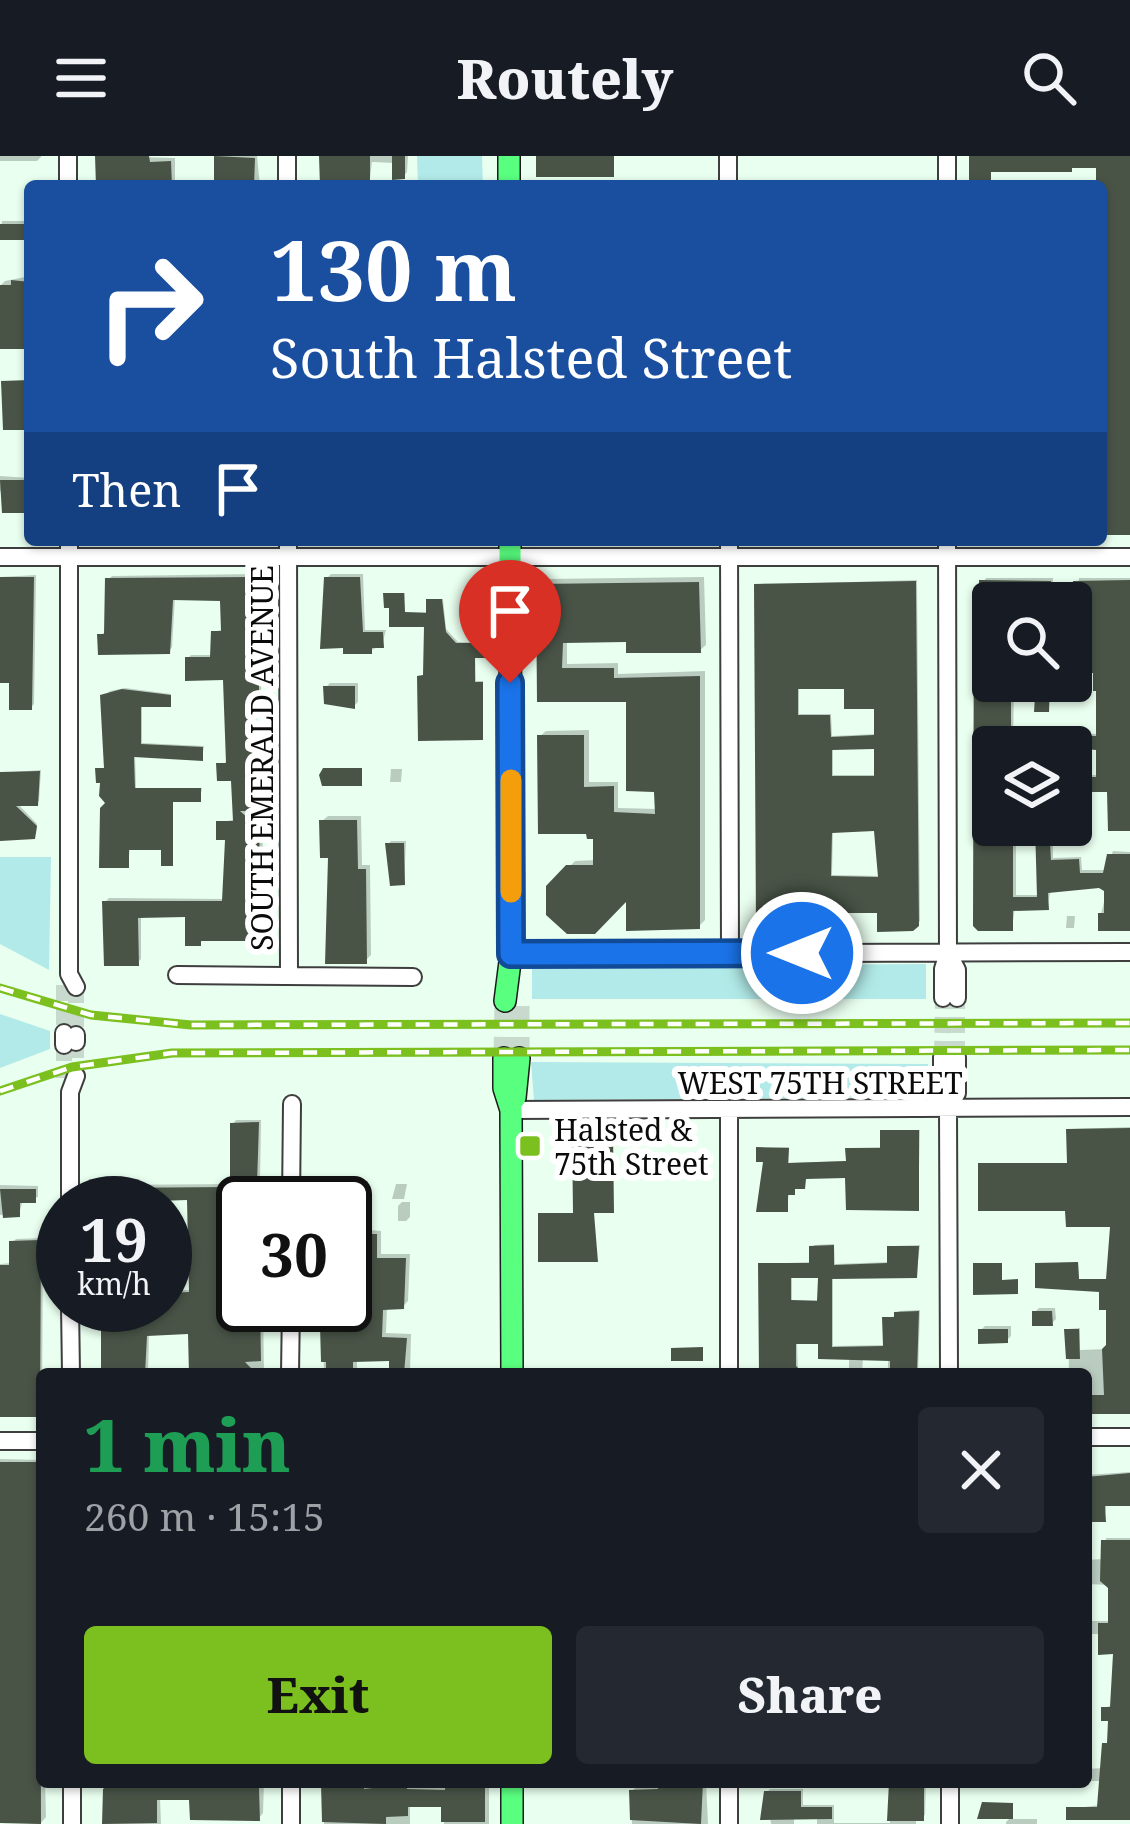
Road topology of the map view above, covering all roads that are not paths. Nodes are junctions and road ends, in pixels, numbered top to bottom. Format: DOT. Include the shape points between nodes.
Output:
graph roads {
  1 [pos="288,548"];
  2 [pos="510,548"];
  3 [pos="69,549"];
  4 [pos="729,549"];
  5 [pos="947,549"];
  6 [pos="0,557"];
  7 [pos="1130,557"];
  8 [pos="1130,952"];
  9 [pos="730,953"];
  10 [pos="948,953"];
  11 [pos="511,954"];
  12 [pos="177,975"];
  13 [pos="289,976"];
  14 [pos="413,977"];
  15 [pos="70,982"];
  16 [pos="950,998"];
  17 [pos="512,1000"];
  18 [pos="950,1057"];
  19 [pos="512,1058"];
  20 [pos="70,1082"];
  21 [pos="292,1104"];
  22 [pos="948,1108"];
  23 [pos="1130,1108"];
  24 [pos="511,1109"];
  25 [pos="729,1109"];
  26 [pos="70,1176"];
  27 [pos="291,1176"];
  28 [pos="70,1332"];
  29 [pos="291,1332"];
  30 [pos="70,1368"];
  31 [pos="290,1368"];
  32 [pos="512,1368"];
  33 [pos="729,1368"];
  34 [pos="949,1368"];
  35 [pos="1092,1437"];
  36 [pos="1130,1437"];
  37 [pos="0,1441"];
  38 [pos="36,1441"];
  39 [pos="72,1788"];
  40 [pos="291,1788"];
  41 [pos="512,1788"];
  42 [pos="729,1788"];
  43 [pos="950,1788"];
  44 [pos="72,1824"];
  45 [pos="291,1824"];
  46 [pos="512,1824"];
  47 [pos="729,1824"];
  48 [pos="950,1824"];
  1 -- 2 [label="street"];
  1 -- 3 [label="street"];
  1 -- 13 [label="street, SOUTH EMERALD AVENUE"];
  2 -- 4 [label="street"];
  2 -- 11 [label="main road"];
  3 -- 6 [label="street"];
  3 -- 15 [label="street"];
  4 -- 5 [label="street"];
  4 -- 9 [label="street"];
  5 -- 7 [label="street"];
  5 -- 10 [label="street"];
  8 -- 10 [label="street"];
  9 -- 10 [label="street"];
  9 -- 11 [label="street"];
  10 -- 16 [label="street" via="957,970"];
  11 -- 17 [label="main road" via="519,981"];
  12 -- 13 [label="street"];
  13 -- 14 [label="street"];
  18 -- 22 [label="street" via="957,1093"];
  19 -- 24 [label="main road" via="519,1089"];
  20 -- 26 [label="street"];
  21 -- 27 [label="street"];
  22 -- 23 [label="street, WEST 75TH STREET"];
  22 -- 25 [label="street, WEST 75TH STREET"];
  22 -- 34 [label="street"];
  24 -- 25 [label="street, WEST 75TH STREET"];
  24 -- 32 [label="main road"];
  25 -- 33 [label="street"];
  28 -- 30 [label="street"];
  29 -- 31 [label="street"];
  35 -- 36 [label="street"];
  37 -- 38 [label="street"];
  39 -- 44 [label="street"];
  40 -- 45 [label="street"];
  41 -- 46 [label="main road"];
  42 -- 47 [label="street"];
  43 -- 48 [label="street"];
}
